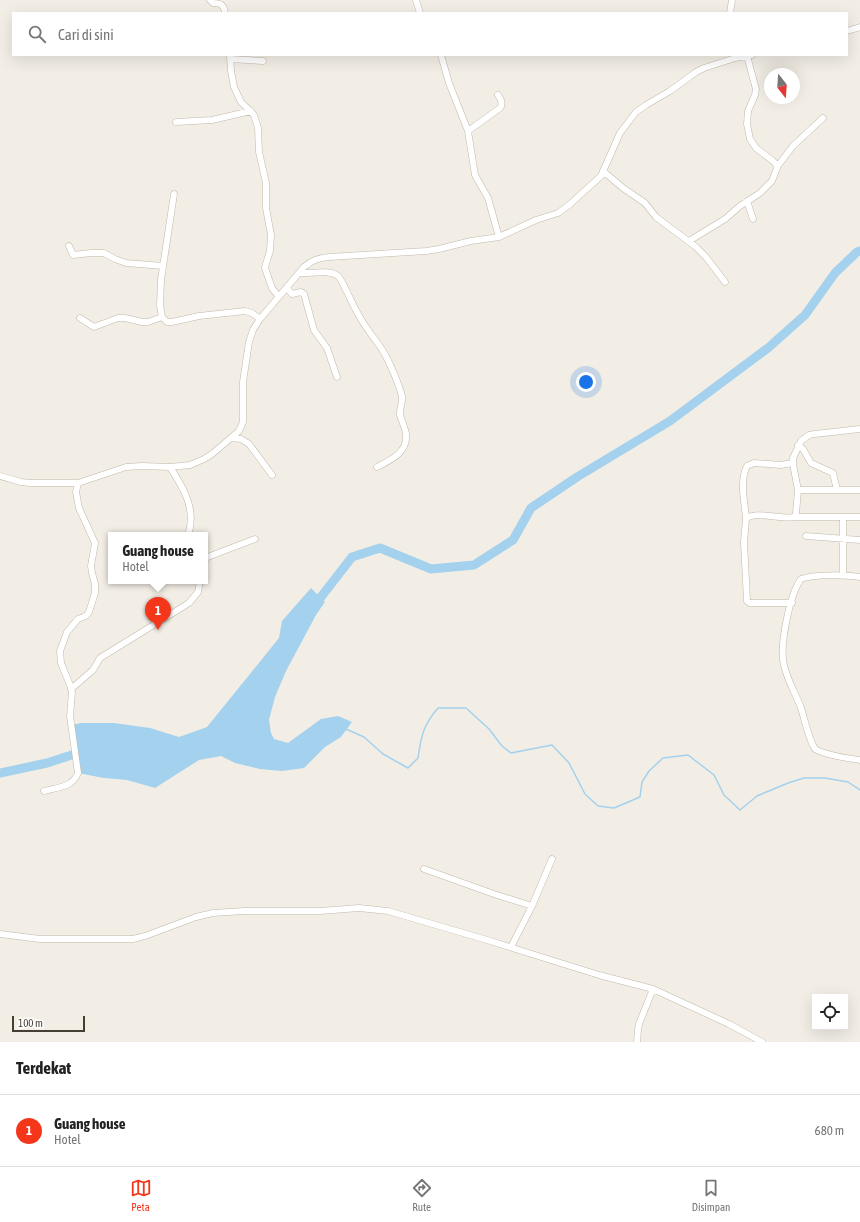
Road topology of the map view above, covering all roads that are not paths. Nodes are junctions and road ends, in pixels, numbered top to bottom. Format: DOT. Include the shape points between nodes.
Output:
graph roads {
  1 [pos="210,0"];
  2 [pos="416,0"];
  3 [pos="732,0"];
  4 [pos="225,12"];
  5 [pos="420,12"];
  6 [pos="730,12"];
  7 [pos="860,27"];
  8 [pos="848,31"];
  9 [pos="441,56"];
  10 [pos="750,56"];
  11 [pos="230,57"];
  12 [pos="735,57"];
  13 [pos="263,61"];
  14 [pos="498,95"];
  15 [pos="251,111"];
  16 [pos="823,118"];
  17 [pos="176,122"];
  18 [pos="468,131"];
  19 [pos="778,167"];
  20 [pos="603,171"];
  21 [pos="174,194"];
  22 [pos="747,201"];
  23 [pos="753,219"];
  24 [pos="499,237"];
  25 [pos="689,241"];
  26 [pos="69,246"];
  27 [pos="163,266"];
  28 [pos="299,274"];
  29 [pos="725,282"];
  30 [pos="287,288"];
  31 [pos="279,297"];
  32 [pos="162,317"];
  33 [pos="80,318"];
  34 [pos="260,319"];
  35 [pos="337,377"];
  36 [pos="860,429"];
  37 [pos="231,438"];
  38 [pos="798,445"];
  39 [pos="792,462"];
  40 [pos="170,467"];
  41 [pos="377,467"];
  42 [pos="272,475"];
  43 [pos="0,476"];
  44 [pos="78,483"];
  45 [pos="798,490"];
  46 [pos="837,490"];
  47 [pos="860,490"];
  48 [pos="795,517"];
  49 [pos="843,517"];
  50 [pos="860,517"];
  51 [pos="746,519"];
  52 [pos="189,532"];
  53 [pos="806,536"];
  54 [pos="255,539"];
  55 [pos="844,539"];
  56 [pos="860,540"];
  57 [pos="208,557"];
  58 [pos="843,575"];
  59 [pos="860,577"];
  60 [pos="199,584"];
  61 [pos="792,603"];
  62 [pos="71,689"];
  63 [pos="860,760"];
  64 [pos="44,791"];
  65 [pos="552,859"];
  66 [pos="424,869"];
  67 [pos="532,906"];
  68 [pos="0,934"];
  69 [pos="511,947"];
  70 [pos="652,989"];
  71 [pos="637,1042"];
  72 [pos="762,1042"];
  1 -- 4 [label="street" via="222,4"];
  2 -- 5 [label="street"];
  3 -- 6 [label="street"];
  7 -- 8 [label="street"];
  9 -- 18 [label="street"];
  10 -- 19 [label="street" via="756,89 748,111 750,139 756,148"];
  11 -- 13 [label="street"];
  11 -- 15 [label="street" via="234,87 241,102"];
  12 -- 20 [label="street" via="696,72 636,112 620,133"];
  14 -- 18 [label="street" via="502,106"];
  15 -- 17 [label="street" via="212,120"];
  15 -- 31 [label="street" via="258,128 271,235 266,271 272,288"];
  16 -- 19 [label="street" via="800,139"];
  18 -- 24 [label="street" via="475,175 488,198"];
  19 -- 22 [label="street" via="769,185"];
  20 -- 24 [label="street" via="591,186 563,210"];
  20 -- 25 [label="street" via="645,203 656,217"];
  21 -- 27 [label="street"];
  22 -- 23 [label="street"];
  22 -- 25 [label="street" via="725,219"];
  24 -- 28 [label="street" via="426,251 321,258 309,262"];
  25 -- 29 [label="street" via="706,257"];
  26 -- 27 [label="street" via="73,255 104,253 126,263"];
  27 -- 32 [label="street" via="160,306"];
  28 -- 30 [label="street"];
  28 -- 41 [label="street" via="324,272 341,279 364,326 380,346 402,396 400,412 406,438 401,452"];
  30 -- 31 [label="street"];
  30 -- 35 [label="street" via="292,294 304,294 312,324 327,348"];
  31 -- 34 [label="street"];
  32 -- 33 [label="street" via="148,322 118,318 94,327"];
  32 -- 34 [label="street" via="167,322 172,322 240,311 250,312"];
  34 -- 37 [label="street" via="249,342 243,382 243,422"];
  36 -- 38 [label="street" via="809,435"];
  37 -- 40 [label="street" via="198,462"];
  37 -- 42 [label="street" via="241,439 249,444"];
  38 -- 39 [label="street"];
  38 -- 46 [label="street" via="811,463 834,473"];
  39 -- 45 [label="street"];
  39 -- 51 [label="street" via="781,465 747,466 743,488"];
  40 -- 44 [label="street" via="126,467"];
  40 -- 52 [label="street" via="187,497 191,518"];
  43 -- 44 [label="street" via="30,483"];
  44 -- 62 [label="street" via="76,492 79,508 95,543 91,566 95,593 89,612 78,619 67,632 60,651 61,662"];
  45 -- 46 [label="street"];
  45 -- 48 [label="street"];
  46 -- 47 [label="street"];
  48 -- 49 [label="street"];
  48 -- 51 [label="street" via="753,515"];
  49 -- 50 [label="street"];
  49 -- 55 [label="street"];
  51 -- 61 [label="street" via="744,542 748,601"];
  53 -- 55 [label="street"];
  54 -- 57 [label="street"];
  55 -- 56 [label="street"];
  55 -- 58 [label="street"];
  58 -- 59 [label="street"];
  58 -- 61 [label="street" via="803,578"];
  60 -- 62 [label="street" via="198,592 189,603 101,658 88,676"];
  61 -- 63 [label="street" via="782,654 813,746 819,751"];
  62 -- 64 [label="street" via="70,710 78,772 71,783"];
  65 -- 67 [label="street"];
  66 -- 67 [label="street"];
  67 -- 69 [label="street"];
  68 -- 69 [label="street" via="40,939 133,939 196,917 213,914 359,908 394,912"];
  69 -- 70 [label="street"];
  70 -- 71 [label="street" via="639,1024"];
  70 -- 72 [label="street"];
}
